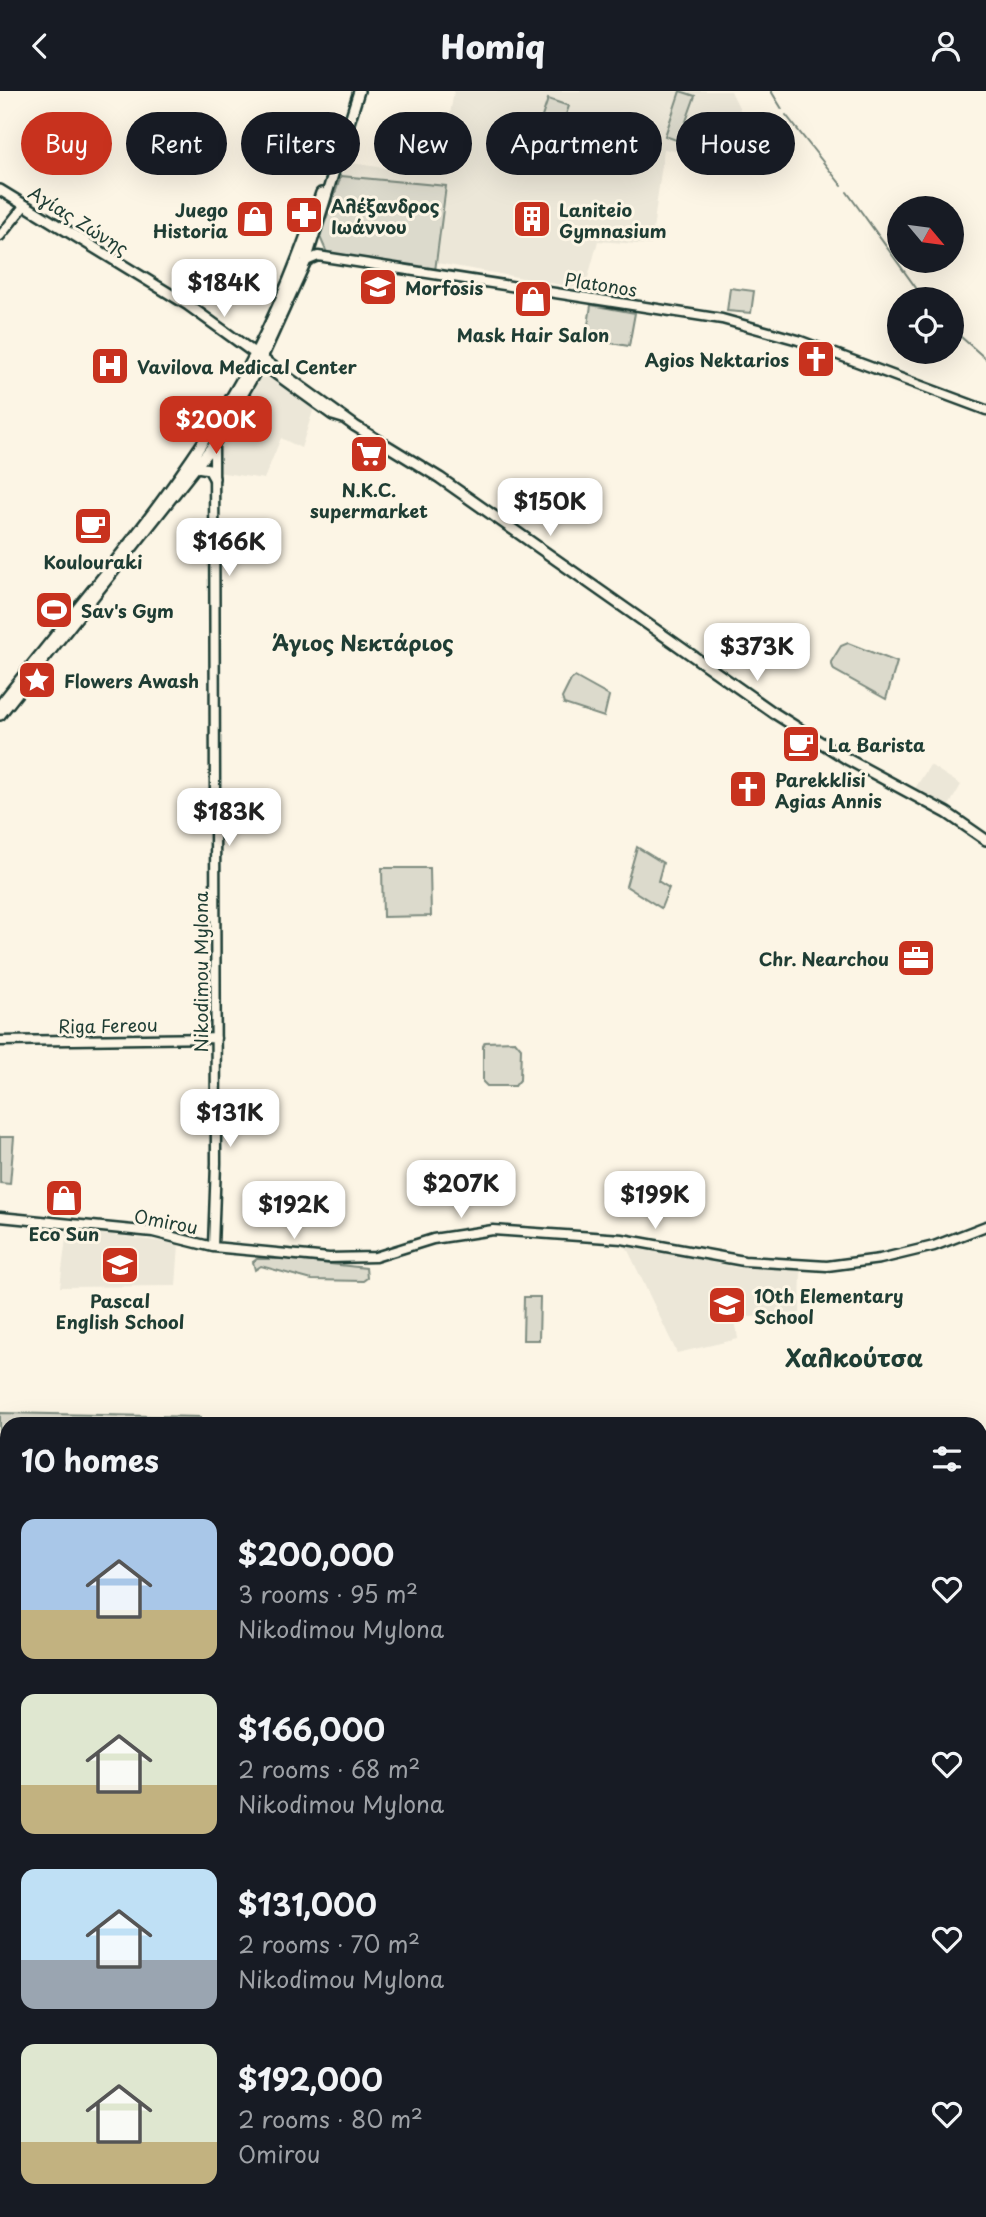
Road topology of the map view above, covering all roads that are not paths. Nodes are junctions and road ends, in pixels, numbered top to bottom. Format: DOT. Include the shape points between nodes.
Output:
graph roads {
  1 [pos="354,91"];
  2 [pos="359,91"];
  3 [pos="0,190"];
  4 [pos="25,205"];
  5 [pos="0,236"];
  6 [pos="311,245"];
  7 [pos="318,256"];
  8 [pos="306,261"];
  9 [pos="258,357"];
  10 [pos="986,410"];
  11 [pos="214,444"];
  12 [pos="197,467"];
  13 [pos="214,478"];
  14 [pos="0,705"];
  15 [pos="0,715"];
  16 [pos="986,840"];
  17 [pos="216,1038"];
  18 [pos="0,1041"];
  19 [pos="0,1217"];
  20 [pos="986,1226"];
  21 [pos="213,1247"];
  1 -- 9 [label="main road" via="310,225"];
  2 -- 6 [label="main road"];
  3 -- 4 [label="main road, Αγίας Ζώνης"];
  4 -- 5 [label="street"];
  4 -- 9 [label="main road, Αγίας Ζώνης"];
  6 -- 7 [label="street"];
  6 -- 8 [label="main road"];
  7 -- 8 [label="street"];
  7 -- 10 [label="street, Platonos" via="722,319 788,337"];
  8 -- 9 [label="main road"];
  9 -- 11 [label="main road"];
  9 -- 14 [label="main road" via="172,487"];
  9 -- 16 [label="main road, Αγίας Ζώνης" via="333,415 440,478 817,741 947,813"];
  11 -- 12 [label="main road"];
  11 -- 13 [label="street, Nikodimou Mylona"];
  12 -- 13 [label="main road" via="209,469"];
  12 -- 15 [label="main road"];
  13 -- 17 [label="street, Nikodimou Mylona"];
  17 -- 18 [label="street, Riga Fereou"];
  17 -- 21 [label="street, Nikodimou Mylona"];
  19 -- 21 [label="street, Omirou" via="153,1232"];
  20 -- 21 [label="street, Omirou" via="933,1246 823,1266 744,1261 622,1239 493,1230 350,1259"];
}
